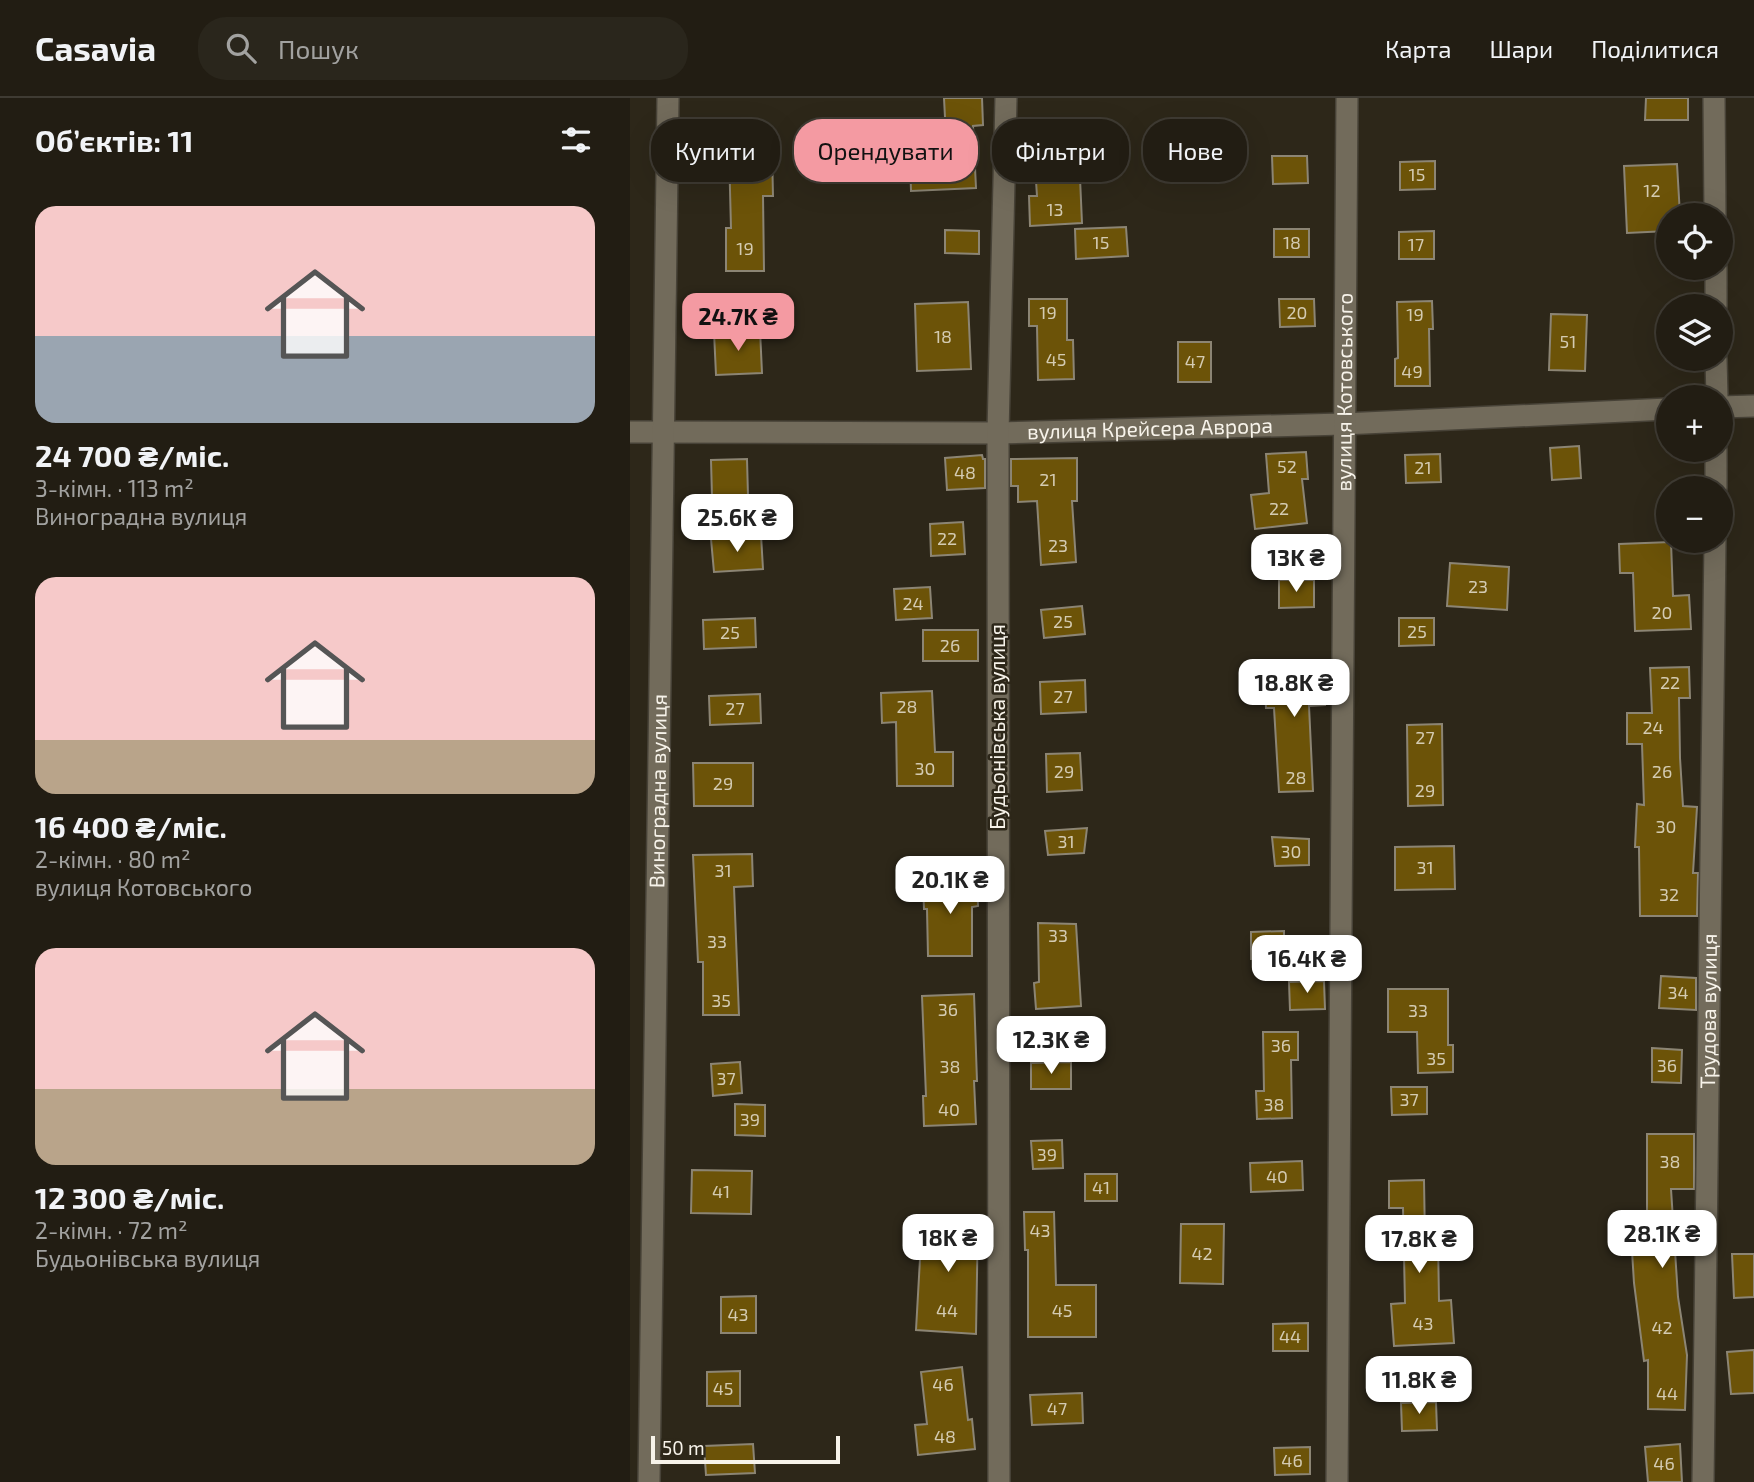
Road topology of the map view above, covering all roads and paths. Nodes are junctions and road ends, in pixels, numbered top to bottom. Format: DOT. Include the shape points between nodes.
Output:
graph roads {
  1 [pos="668,98"];
  2 [pos="1006,98"];
  3 [pos="1347,98"];
  4 [pos="1714,98"];
  5 [pos="1715,203"];
  6 [pos="1754,406"];
  7 [pos="1733,407"];
  8 [pos="1656,410"];
  9 [pos="1343,424"];
  10 [pos="630,432"];
  11 [pos="663,432"];
  12 [pos="998,433"];
  13 [pos="1715,553"];
  14 [pos="649,1482"];
  15 [pos="999,1482"];
  16 [pos="1337,1482"];
  17 [pos="1703,1482"];
  1 -- 11 [label="street, Виноградна вулиця"];
  2 -- 12 [label="street, Будьонівська вулиця"];
  3 -- 9 [label="street, вулиця Котовського"];
  4 -- 5 [label="street"];
  6 -- 7 [label="street"];
  8 -- 9 [label="street, вулиця Крейсера Аврора"];
  9 -- 12 [label="street, вулиця Крейсера Аврора"];
  9 -- 16 [label="street, вулиця Котовського"];
  10 -- 11 [label="street, вулиця Крейсера Аврора"];
  11 -- 12 [label="street, вулиця Крейсера Аврора"];
  11 -- 14 [label="street, Виноградна вулиця"];
  12 -- 15 [label="street, Будьонівська вулиця"];
  13 -- 17 [label="street, Трудова вулиця"];
}
